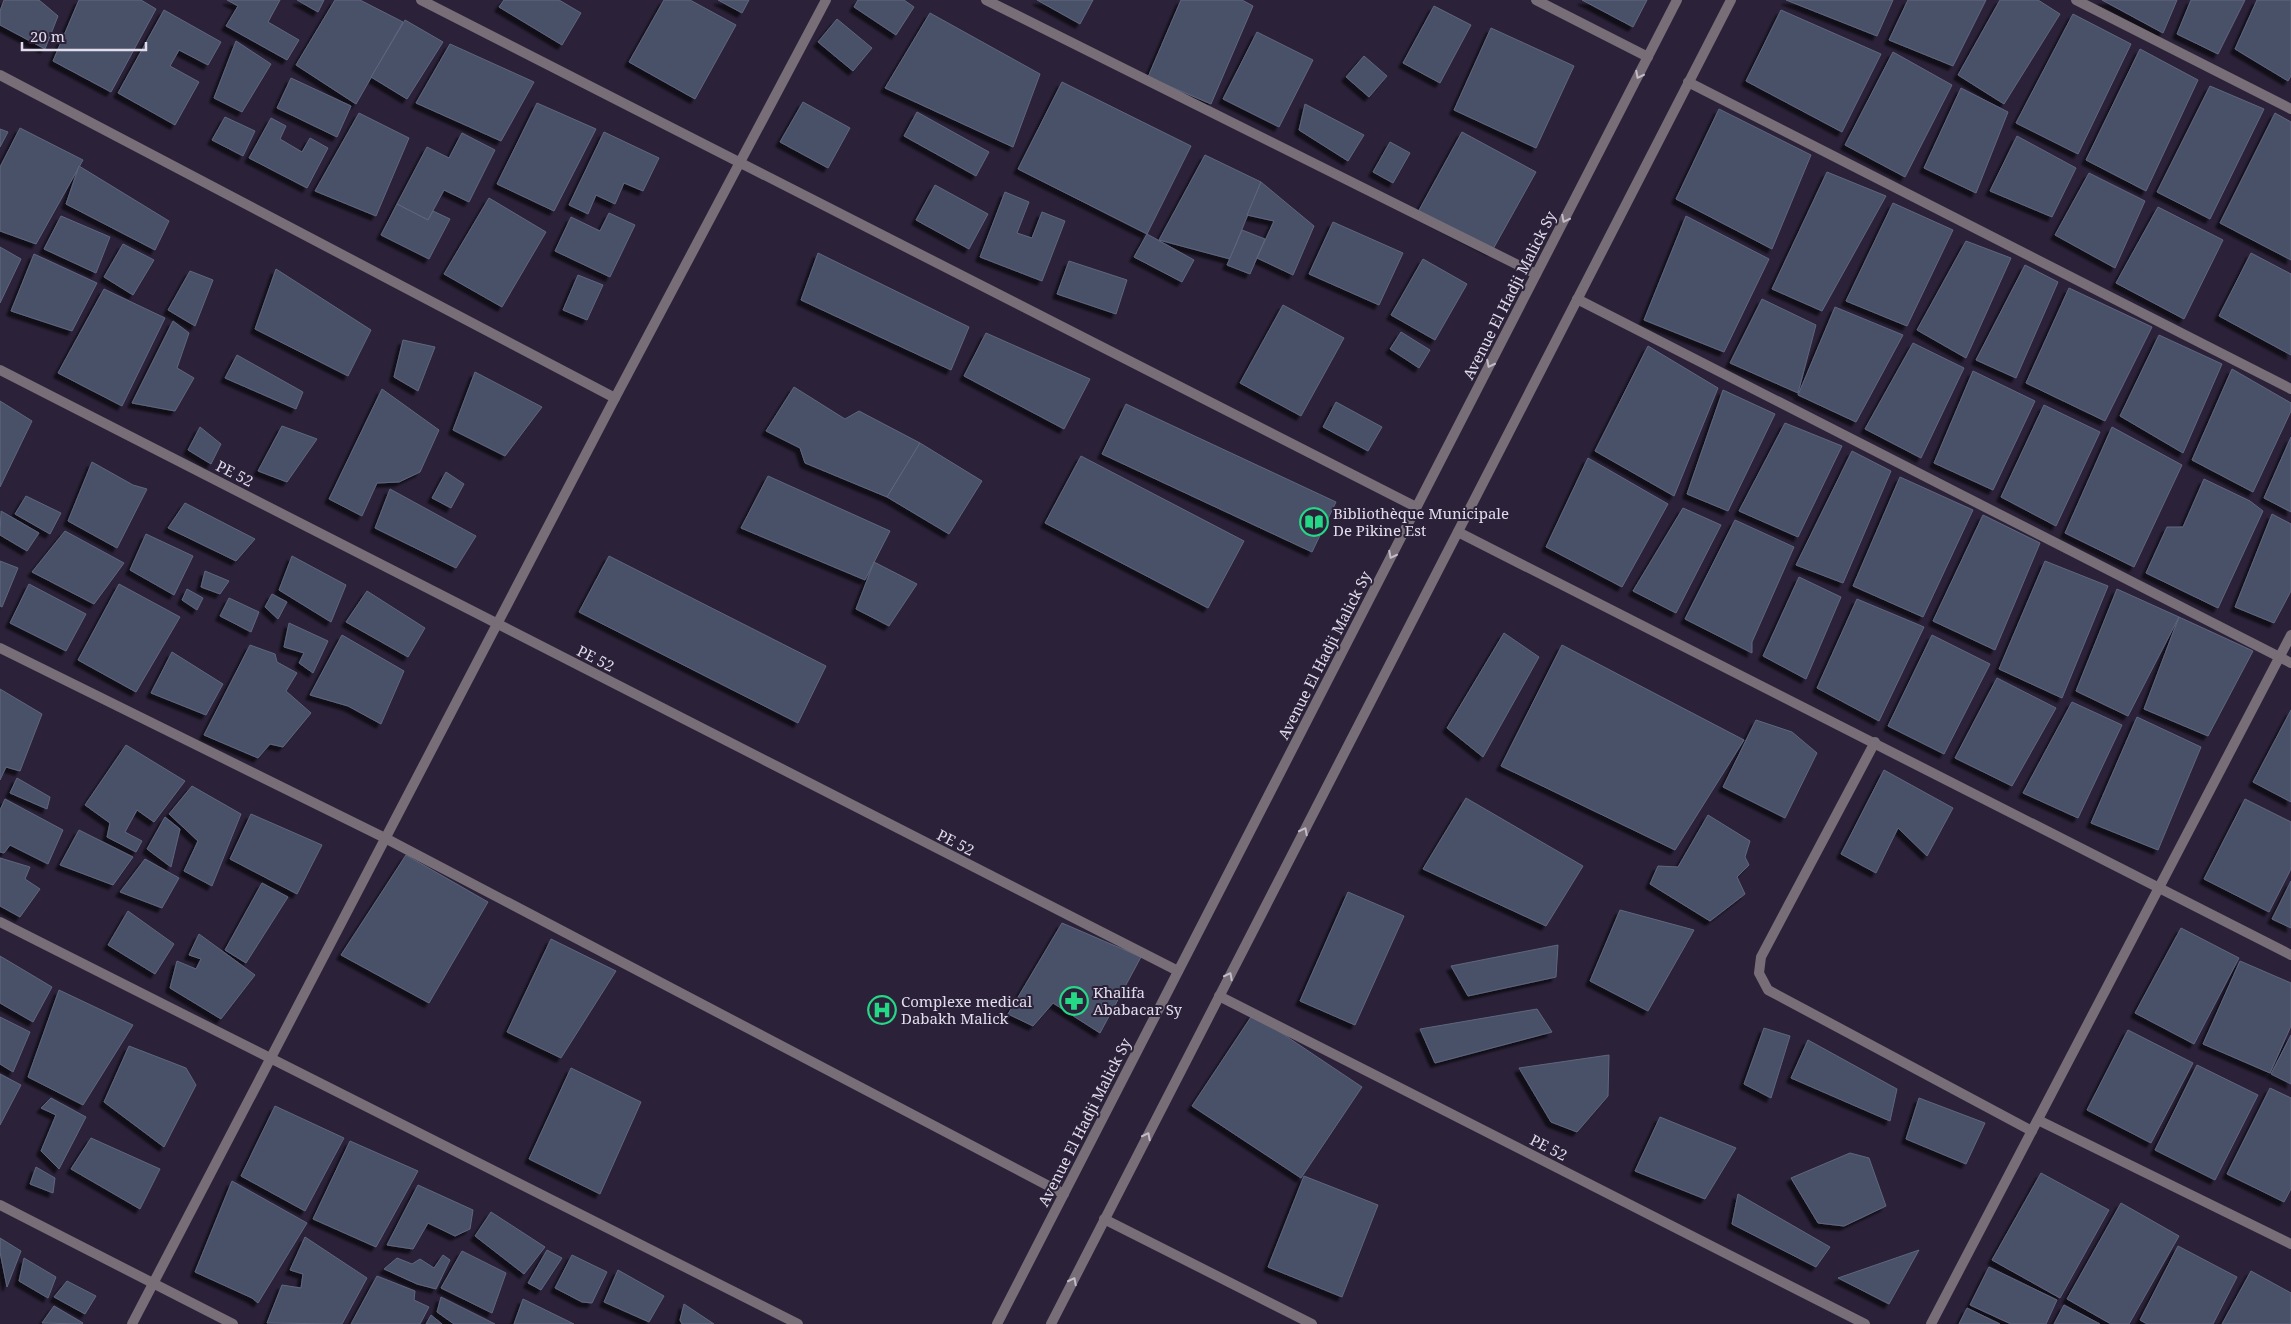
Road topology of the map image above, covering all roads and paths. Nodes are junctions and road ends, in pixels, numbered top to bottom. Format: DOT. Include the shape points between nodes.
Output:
graph roads {
  1 [pos="421,0"];
  2 [pos="826,0"];
  3 [pos="986,0"];
  4 [pos="1536,0"];
  5 [pos="1677,0"];
  6 [pos="1730,0"];
  7 [pos="2076,0"];
  8 [pos="1648,57"];
  9 [pos="0,75"];
  10 [pos="1688,82"];
  11 [pos="2291,109"];
  12 [pos="739,162"];
  13 [pos="1536,274"];
  14 [pos="1577,300"];
  15 [pos="0,370"];
  16 [pos="2291,389"];
  17 [pos="615,398"];
  18 [pos="1416,507"];
  19 [pos="1458,532"];
  20 [pos="498,625"];
  21 [pos="2291,635"];
  22 [pos="0,648"];
  23 [pos="2280,657"];
  24 [pos="2291,662"];
  25 [pos="1875,742"];
  26 [pos="385,838"];
  27 [pos="2160,888"];
  28 [pos="0,922"];
  29 [pos="2291,955"];
  30 [pos="1178,972"];
  31 [pos="1219,996"];
  32 [pos="271,1059"];
  33 [pos="2038,1120"];
  34 [pos="2032,1131"];
  35 [pos="1064,1194"];
  36 [pos="0,1205"];
  37 [pos="1104,1219"];
  38 [pos="2291,1244"];
  39 [pos="154,1284"];
  40 [pos="132,1324"];
  41 [pos="233,1324"];
  42 [pos="798,1324"];
  43 [pos="997,1324"];
  44 [pos="1051,1324"];
  45 [pos="1312,1324"];
  46 [pos="1865,1324"];
  47 [pos="1931,1324"];
  1 -- 12 [label="street"];
  2 -- 12 [label="street"];
  3 -- 13 [label="street"];
  4 -- 8 [label="street"];
  5 -- 8 [label="street, Avenue El Hadji Malick Sy"];
  6 -- 10 [label="street"];
  7 -- 11 [label="street"];
  8 -- 13 [label="street, Avenue El Hadji Malick Sy, one-way"];
  9 -- 17 [label="street"];
  10 -- 14 [label="street"];
  10 -- 16 [label="street"];
  12 -- 17 [label="street"];
  12 -- 18 [label="street"];
  13 -- 18 [label="street, Avenue El Hadji Malick Sy, one-way"];
  14 -- 19 [label="street"];
  14 -- 23 [label="street"];
  15 -- 20 [label="street, PE 52"];
  17 -- 20 [label="street"];
  18 -- 30 [label="street, Avenue El Hadji Malick Sy, one-way"];
  19 -- 25 [label="street"];
  31 -- 19 [label="street, one-way"];
  20 -- 26 [label="street"];
  20 -- 30 [label="street, PE 52"];
  21 -- 23 [label="street"];
  22 -- 26 [label="street"];
  23 -- 24 [label="street"];
  23 -- 27 [label="street"];
  25 -- 27 [label="street"];
  25 -- 34 [label="street" via="1761,957 1759,973 1768,990"];
  26 -- 32 [label="street"];
  26 -- 35 [label="street"];
  27 -- 29 [label="street"];
  27 -- 33 [label="street"];
  28 -- 32 [label="street"];
  30 -- 35 [label="street, Avenue El Hadji Malick Sy"];
  37 -- 31 [label="street, one-way"];
  31 -- 46 [label="street, PE 52"];
  32 -- 39 [label="street"];
  32 -- 42 [label="street"];
  33 -- 34 [label="street"];
  33 -- 38 [label="street"];
  34 -- 47 [label="street"];
  35 -- 43 [label="street, Avenue El Hadji Malick Sy"];
  36 -- 39 [label="street"];
  44 -- 37 [label="street, one-way"];
  37 -- 45 [label="street"];
  39 -- 40 [label="street"];
  39 -- 41 [label="street"];
}
